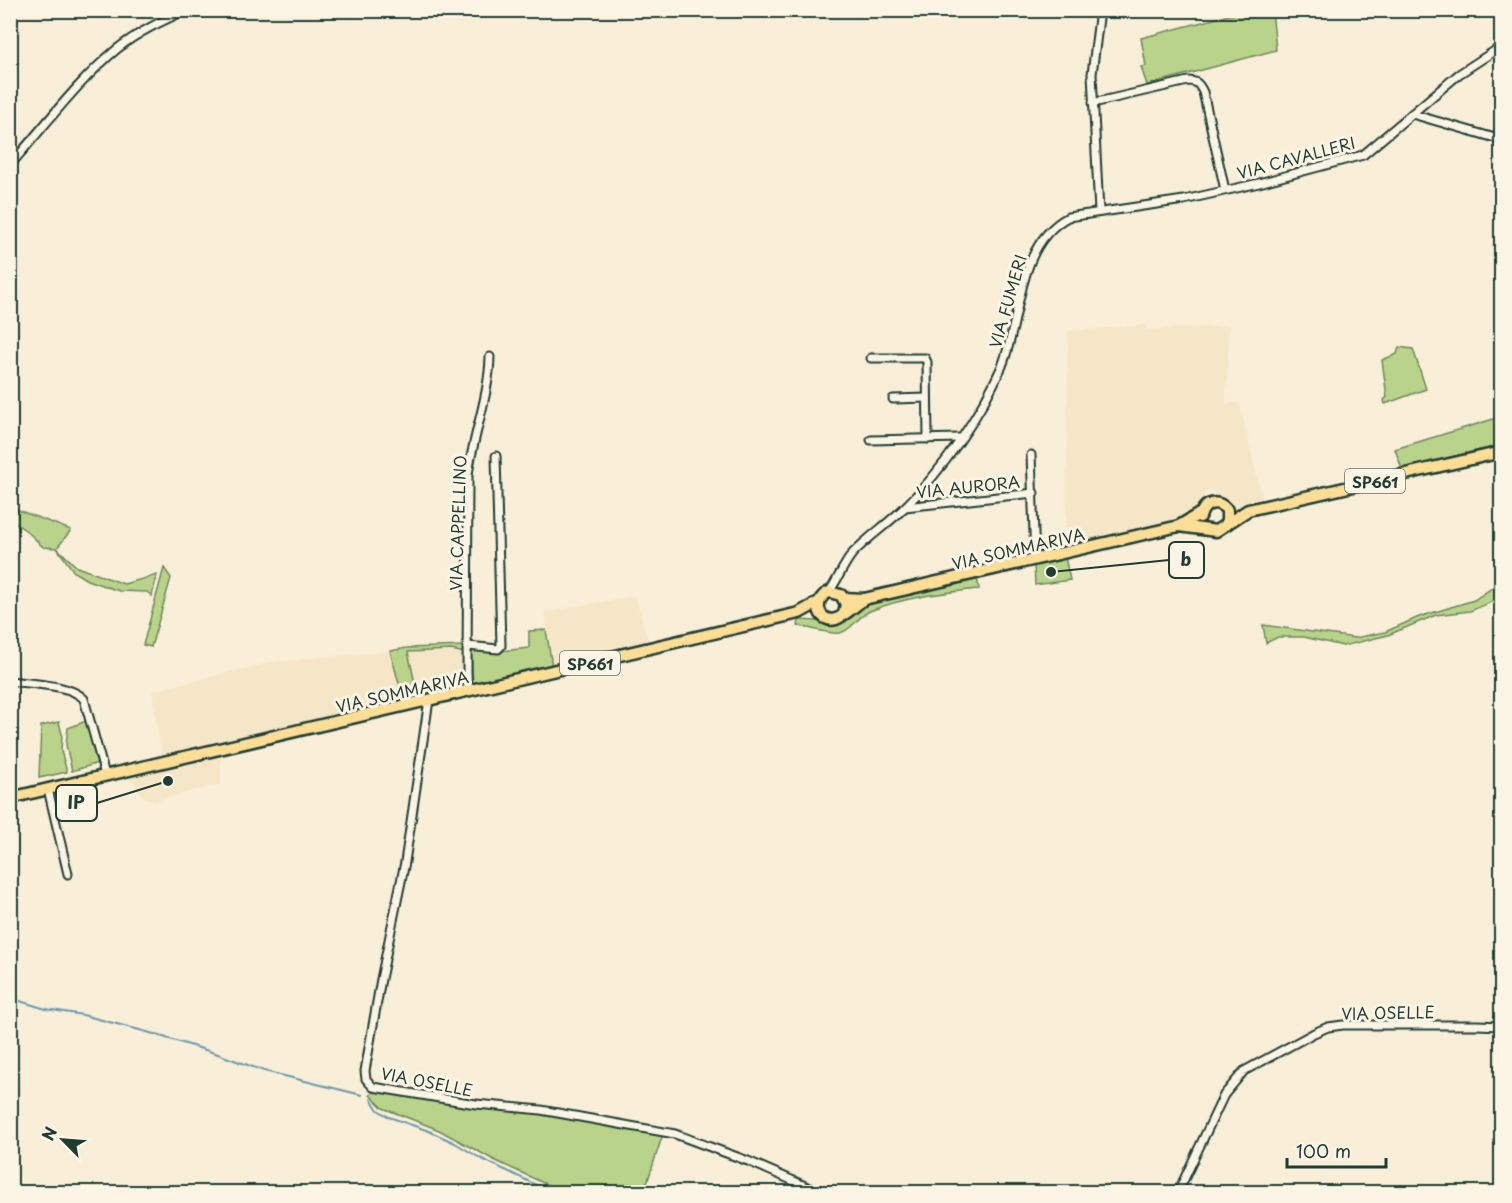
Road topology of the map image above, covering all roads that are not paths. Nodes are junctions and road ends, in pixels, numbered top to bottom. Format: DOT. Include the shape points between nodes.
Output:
graph roads {
  1 [pos="186,10"];
  2 [pos="1101,10"];
  3 [pos="1502,45"];
  4 [pos="1093,103"];
  5 [pos="1412,114"];
  6 [pos="1502,140"];
  7 [pos="10,165"];
  8 [pos="1225,190"];
  9 [pos="1099,212"];
  10 [pos="490,357"];
  11 [pos="872,358"];
  12 [pos="927,398"];
  13 [pos="893,399"];
  14 [pos="960,438"];
  15 [pos="928,439"];
  16 [pos="871,440"];
  17 [pos="1502,452"];
  18 [pos="1031,455"];
  19 [pos="496,456"];
  20 [pos="1034,493"];
  21 [pos="905,507"];
  22 [pos="1224,507"];
  23 [pos="1248,510"];
  24 [pos="1201,513"];
  25 [pos="1227,524"];
  26 [pos="1179,526"];
  27 [pos="1207,529"];
  28 [pos="1035,559"];
  29 [pos="837,582"];
  30 [pos="829,592"];
  31 [pos="842,596"];
  32 [pos="864,599"];
  33 [pos="819,602"];
  34 [pos="800,614"];
  35 [pos="844,614"];
  36 [pos="823,616"];
  37 [pos="468,646"];
  38 [pos="10,681"];
  39 [pos="468,692"];
  40 [pos="429,700"];
  41 [pos="105,775"];
  42 [pos="48,789"];
  43 [pos="10,798"];
  44 [pos="68,874"];
  45 [pos="1502,1026"];
  46 [pos="819,1192"];
  47 [pos="1178,1192"];
  1 -- 7 [label="street" via="146,30 94,69"];
  2 -- 4 [label="street" via="1092,74"];
  3 -- 5 [label="street, VIA CAVALLERI" via="1459,74"];
  4 -- 8 [label="street" via="1188,81 1199,84"];
  4 -- 9 [label="street"];
  5 -- 6 [label="street"];
  5 -- 8 [label="street, VIA CAVALLERI" via="1363,155"];
  8 -- 9 [label="street, VIA CAVALLERI"];
  9 -- 14 [label="street, VIA FUMERI" via="1068,217 1043,236 1025,277 1002,364"];
  10 -- 37 [label="street, VIA CAPPELLINO" via="468,475"];
  11 -- 12 [label="street" via="925,358"];
  12 -- 13 [label="street"];
  12 -- 15 [label="street"];
  14 -- 15 [label="street"];
  14 -- 21 [label="street, VIA FUMERI"];
  15 -- 16 [label="street"];
  17 -- 23 [label="main road, SP661"];
  18 -- 20 [label="street"];
  19 -- 37 [label="street" via="501,646 493,650"];
  20 -- 21 [label="street, VIA AURORA"];
  20 -- 28 [label="street"];
  21 -- 29 [label="street, VIA FUMERI" via="852,554"];
  22 -- 23 [label="main road, SP661"];
  22 -- 24 [label="main road" via="1211,503"];
  22 -- 25 [label="main road"];
  23 -- 25 [label="main road, SP661"];
  24 -- 26 [label="main road, VIA SOMMARIVA"];
  24 -- 27 [label="main road" via="1201,522"];
  25 -- 27 [label="main road" via="1220,530"];
  26 -- 27 [label="main road, VIA SOMMARIVA"];
  26 -- 28 [label="main road, VIA SOMMARIVA"];
  28 -- 32 [label="main road, VIA SOMMARIVA"];
  29 -- 30 [label="street, VIA FUMERI"];
  29 -- 31 [label="street"];
  30 -- 31 [label="main road"];
  30 -- 33 [label="main road"];
  31 -- 32 [label="main road, VIA SOMMARIVA"];
  31 -- 35 [label="main road" via="846,604"];
  32 -- 35 [label="main road, VIA SOMMARIVA"];
  33 -- 34 [label="main road, VIA SOMMARIVA / SP661"];
  33 -- 36 [label="main road"];
  34 -- 36 [label="main road, VIA SOMMARIVA / SP661"];
  34 -- 39 [label="main road, VIA SOMMARIVA / SP661"];
  35 -- 36 [label="main road" via="833,620"];
  37 -- 39 [label="street, VIA CAPPELLINO"];
  38 -- 41 [label="street" via="61,688 80,695"];
  39 -- 40 [label="main road, VIA SOMMARIVA / SP661"];
  40 -- 41 [label="main road, VIA SOMMARIVA / SP661"];
  40 -- 46 [label="street, VIA OSELLE" via="366,1079 373,1087 541,1110 675,1134"];
  41 -- 42 [label="main road, VIA SOMMARIVA / SP661"];
  42 -- 43 [label="main road, VIA SOMMARIVA / SP661"];
  42 -- 44 [label="street"];
  45 -- 47 [label="street, VIA OSELLE" via="1343,1025 1314,1033 1244,1071 1233,1083"];
}
